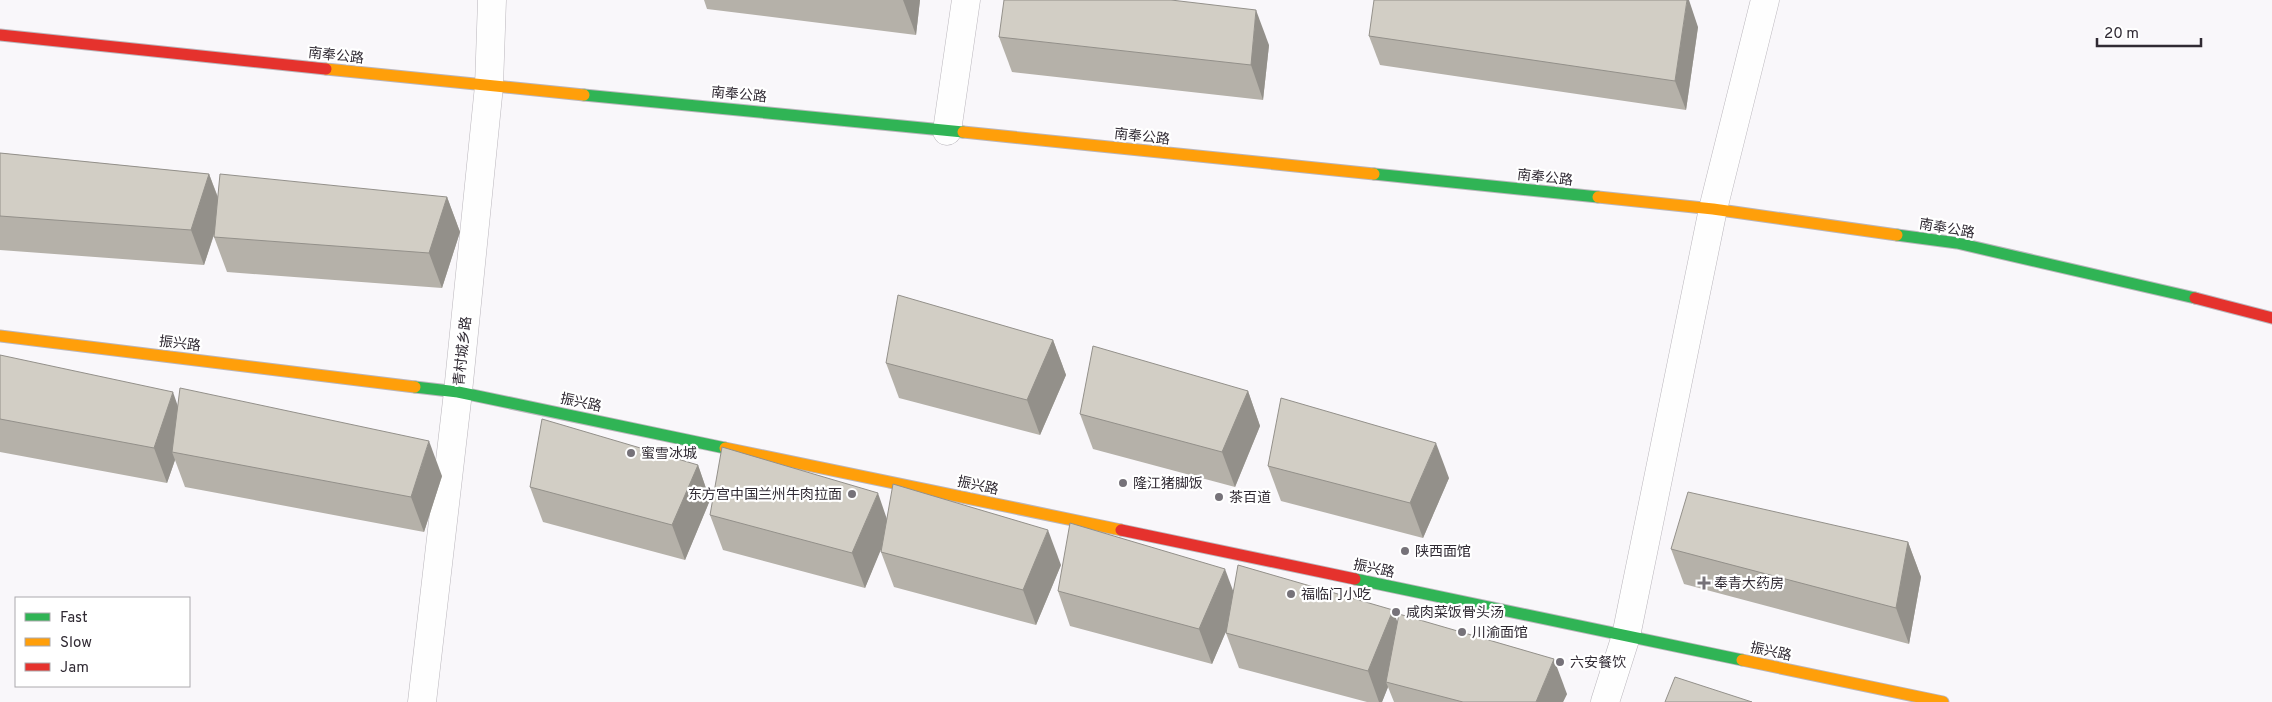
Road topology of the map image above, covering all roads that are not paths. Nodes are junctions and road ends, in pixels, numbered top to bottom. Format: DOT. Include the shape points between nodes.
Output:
graph roads {
  1 [pos="492,0"];
  2 [pos="966,0"];
  3 [pos="1765,0"];
  4 [pos="0,35"];
  5 [pos="489,86"];
  6 [pos="946,131"];
  7 [pos="1713,209"];
  8 [pos="2272,318"];
  9 [pos="0,336"];
  10 [pos="458,392"];
  11 [pos="1626,636"];
  12 [pos="422,702"];
  13 [pos="1605,702"];
  14 [pos="1943,702"];
  1 -- 5 [label="street, 青村城乡路"];
  2 -- 6 [label="street"];
  3 -- 7 [label="street"];
  4 -- 5 [label="main road, 南奉公路"];
  5 -- 6 [label="main road, 南奉公路"];
  5 -- 10 [label="street, 青村城乡路"];
  6 -- 7 [label="main road, 南奉公路"];
  7 -- 8 [label="main road, 南奉公路" via="1957,243"];
  7 -- 11 [label="street"];
  9 -- 10 [label="main road, 振兴路"];
  10 -- 11 [label="main road, 振兴路"];
  10 -- 12 [label="street, 青村城乡路"];
  11 -- 13 [label="street"];
  11 -- 14 [label="main road, 振兴路"];
}
